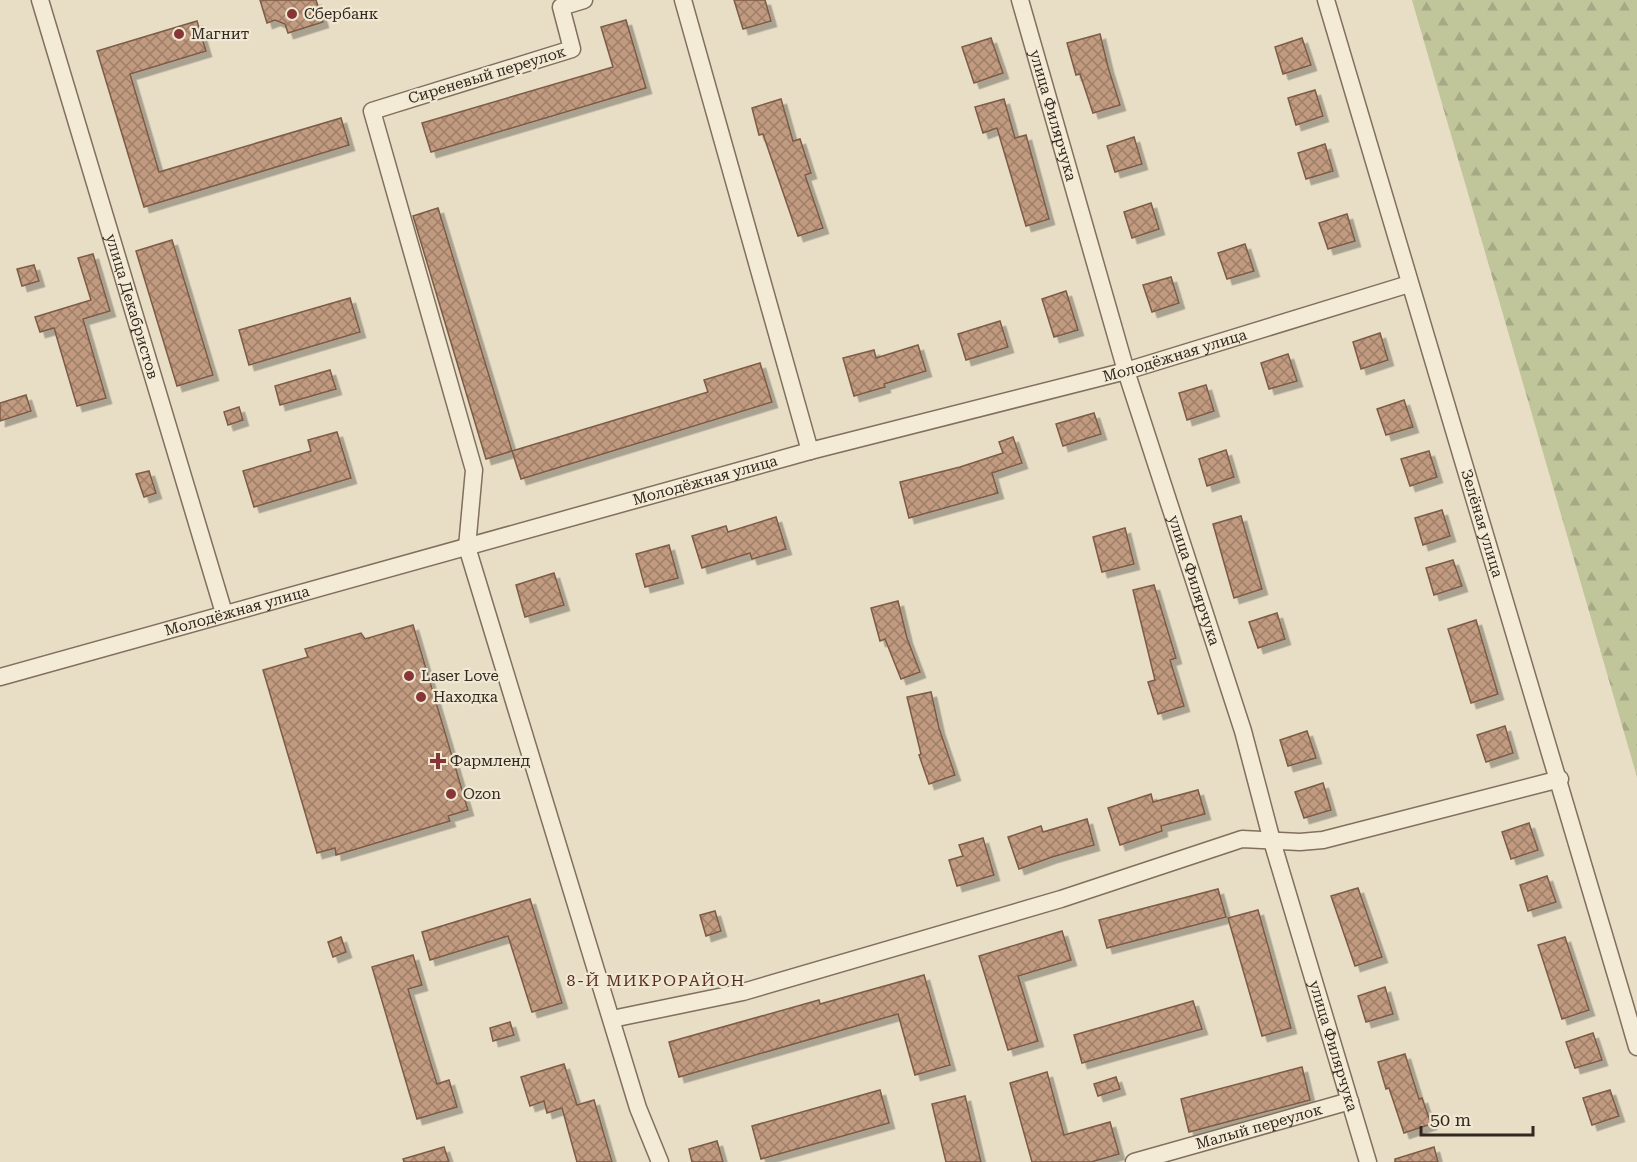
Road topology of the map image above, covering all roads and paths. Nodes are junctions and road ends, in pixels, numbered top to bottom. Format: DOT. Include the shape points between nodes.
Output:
graph roads {
  1 [pos="40,0"];
  2 [pos="584,0"];
  3 [pos="683,0"];
  4 [pos="1020,0"];
  5 [pos="1326,0"];
  6 [pos="1409,284"];
  7 [pos="1126,371"];
  8 [pos="810,451"];
  9 [pos="467,547"];
  10 [pos="224,613"];
  11 [pos="0,677"];
  12 [pos="1560,779"];
  13 [pos="1272,841"];
  14 [pos="612,1019"];
  15 [pos="1637,1047"];
  16 [pos="1350,1101"];
  17 [pos="660,1162"];
  18 [pos="1134,1162"];
  19 [pos="1368,1162"];
  1 -- 10 [label="street, улица Декабристов"];
  2 -- 9 [label="street, Сиреневый переулок" via="561,7 572,49 372,111 474,470"];
  3 -- 8 [label="street"];
  4 -- 7 [label="street, улица Филярчука"];
  5 -- 6 [label="street, Зелёная улица"];
  6 -- 7 [label="street, Молодёжная улица"];
  6 -- 12 [label="street, Зелёная улица"];
  7 -- 8 [label="street, Молодёжная улица"];
  7 -- 13 [label="street, улица Филярчука" via="1243,731"];
  8 -- 9 [label="street, Молодёжная улица"];
  9 -- 10 [label="street, Молодёжная улица"];
  9 -- 14 [label="street"];
  10 -- 11 [label="street, Молодёжная улица"];
  12 -- 13 [label="street" via="1323,840"];
  12 -- 15 [label="street, Зелёная улица"];
  13 -- 14 [label="street" via="1242,839 1061,900 743,992"];
  13 -- 16 [label="street, улица Филярчука"];
  14 -- 17 [label="street" via="638,1108"];
  16 -- 18 [label="street, Малый переулок"];
  16 -- 19 [label="street, улица Филярчука"];
}
